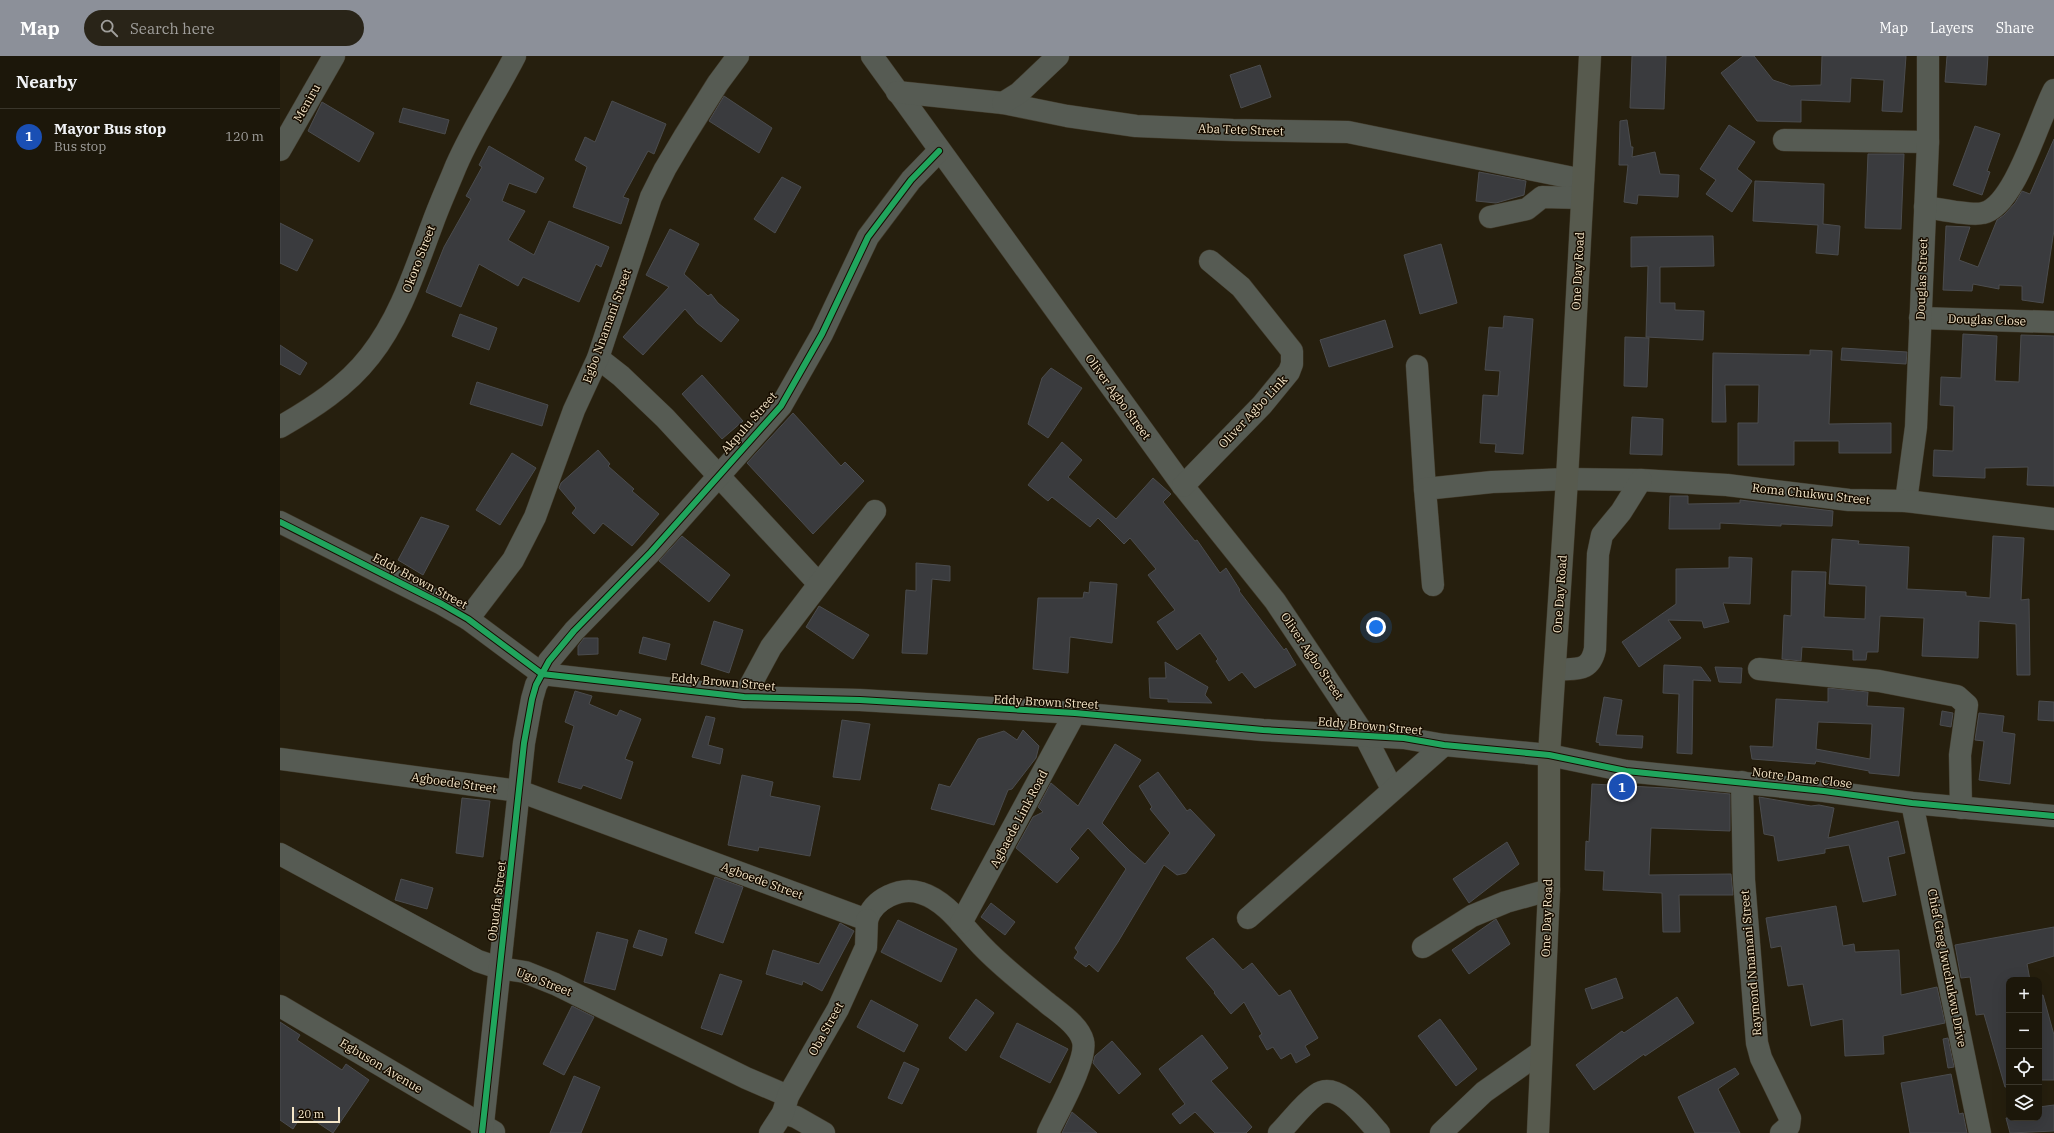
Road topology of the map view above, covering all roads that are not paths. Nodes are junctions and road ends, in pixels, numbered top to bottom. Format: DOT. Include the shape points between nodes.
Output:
graph roads {
  1 [pos="334,56"];
  2 [pos="515,56"];
  3 [pos="738,56"];
  4 [pos="872,56"];
  5 [pos="1058,56"];
  6 [pos="1590,56"];
  7 [pos="1928,56"];
  8 [pos="2054,90"];
  9 [pos="897,92"];
  10 [pos="1003,103"];
  11 [pos="1784,140"];
  12 [pos="1928,142"];
  13 [pos="280,150"];
  14 [pos="939,151"];
  15 [pos="1583,189"];
  16 [pos="1925,207"];
  17 [pos="1490,217"];
  18 [pos="1210,261"];
  19 [pos="1920,318"];
  20 [pos="2054,322"];
  21 [pos="598,358"];
  22 [pos="1417,366"];
  23 [pos="280,427"];
  24 [pos="718,475"];
  25 [pos="1567,479"];
  26 [pos="1641,480"];
  27 [pos="1183,486"];
  28 [pos="1425,489"];
  29 [pos="1906,500"];
  30 [pos="874,511"];
  31 [pos="2054,519"];
  32 [pos="280,522"];
  33 [pos="818,583"];
  34 [pos="1432,585"];
  35 [pos="468,619"];
  36 [pos="546,667"];
  37 [pos="1759,669"];
  38 [pos="1555,670"];
  39 [pos="744,697"];
  40 [pos="1076,713"];
  41 [pos="1366,736"];
  42 [pos="1444,745"];
  43 [pos="1549,755"];
  44 [pos="280,760"];
  45 [pos="1742,782"];
  46 [pos="1392,789"];
  47 [pos="519,791"];
  48 [pos="1912,803"];
  49 [pos="1961,808"];
  50 [pos="2054,816"];
  51 [pos="280,854"];
  52 [pos="1549,890"];
  53 [pos="1248,918"];
  54 [pos="867,920"];
  55 [pos="961,923"];
  56 [pos="1422,948"];
  57 [pos="499,968"];
  58 [pos="280,1006"];
  59 [pos="1541,1052"];
  60 [pos="786,1104"];
  61 [pos="487,1131"];
  62 [pos="770,1133"];
  63 [pos="824,1133"];
  64 [pos="1048,1133"];
  65 [pos="1279,1133"];
  66 [pos="1379,1133"];
  67 [pos="1441,1133"];
  68 [pos="1538,1133"];
  69 [pos="1781,1133"];
  70 [pos="1980,1133"];
  1 -- 13 [label="street, Meniru"];
  2 -- 23 [label="street, Okoro Street" via="464,149 409,289 383,339 370,357 337,389"];
  3 -- 21 [label="street, Egbo Nnamani Street" via="718,82 684,137 651,197"];
  4 -- 9 [label="street, Oliver Agbo Street"];
  5 -- 10 [label="street" via="1019,93"];
  6 -- 15 [label="main road, One Day Road"];
  7 -- 12 [label="street, Douglas Street"];
  8 -- 16 [label="street" via="2017,179 1994,208 1983,214"];
  9 -- 10 [label="street, Aba Tete Street"];
  9 -- 14 [label="street, Oliver Agbo Street"];
  10 -- 15 [label="street, Aba Tete Street" via="1136,126 1348,132"];
  11 -- 12 [label="street"];
  12 -- 16 [label="street, Douglas Street"];
  14 -- 24 [label="street, Akpulu Street" via="911,180 868,237 822,334 781,406"];
  14 -- 27 [label="street, Oliver Agbo Street"];
  15 -- 17 [label="street" via="1542,197 1527,209"];
  15 -- 25 [label="main road, One Day Road"];
  16 -- 19 [label="street, Douglas Street"];
  18 -- 27 [label="street, Oliver Agbo Link" via="1241,287 1292,351 1292,364 1289,372 1262,405"];
  19 -- 20 [label="street, Douglas Close"];
  19 -- 29 [label="street, Douglas Street" via="1916,427"];
  21 -- 24 [label="street" via="665,418"];
  21 -- 35 [label="street, Egbo Nnamani Street" via="574,410 527,535 506,571"];
  22 -- 28 [label="street"];
  24 -- 33 [label="street"];
  24 -- 36 [label="street, Akpulu Street" via="651,552 574,631"];
  25 -- 26 [label="street, Roma Chukwu Street"];
  25 -- 28 [label="street, Roma Chukwu Street" via="1492,482"];
  25 -- 38 [label="main road, One Day Road"];
  26 -- 29 [label="street, Roma Chukwu Street" via="1727,485 1849,500"];
  26 -- 38 [label="street" via="1621,512 1602,535 1598,554 1592,661 1586,666"];
  27 -- 41 [label="street, Oliver Agbo Street" via="1275,601"];
  28 -- 34 [label="street"];
  29 -- 31 [label="street, Roma Chukwu Street"];
  30 -- 33 [label="street"];
  32 -- 35 [label="street, Eddy Brown Street"];
  33 -- 39 [label="street" via="771,647"];
  35 -- 36 [label="street, Eddy Brown Street"];
  36 -- 39 [label="street, Eddy Brown Street"];
  36 -- 47 [label="street, Obuofia Street" via="532,699"];
  37 -- 49 [label="street" via="1879,681 1957,696 1967,705 1960,756"];
  38 -- 43 [label="main road, One Day Road"];
  39 -- 40 [label="street, Eddy Brown Street" via="860,700 990,710"];
  40 -- 41 [label="street, Eddy Brown Street" via="1263,730"];
  40 -- 55 [label="street, Agbaede Link Road"];
  41 -- 42 [label="street, Eddy Brown Street" via="1404,738"];
  41 -- 46 [label="street, Oliver Agbo Street"];
  42 -- 43 [label="street, Eddy Brown Street"];
  42 -- 46 [label="street"];
  43 -- 45 [label="street, Notre Dame Close" via="1626,771"];
  43 -- 52 [label="main road, One Day Road"];
  44 -- 47 [label="street, Agboede Street"];
  45 -- 48 [label="street, Notre Dame Close"];
  45 -- 69 [label="street, Raymond Nnamani Street" via="1744,880 1757,1043 1761,1058 1790,1118 1789,1126"];
  46 -- 53 [label="street"];
  47 -- 54 [label="street, Agboede Street"];
  47 -- 57 [label="street, Obuofia Street"];
  48 -- 49 [label="street, Notre Dame Close"];
  48 -- 70 [label="street, Chief Greg Iwuchukwu Drive"];
  49 -- 50 [label="street, Notre Dame Close"];
  51 -- 57 [label="street, Ugo Street" via="444,945"];
  52 -- 56 [label="street" via="1506,902 1472,916"];
  52 -- 59 [label="main road, One Day Road"];
  54 -- 55 [label="street" via="870,912 891,895 914,891 930,897"];
  54 -- 60 [label="street, Oba Street" via="866,947 838,1009"];
  55 -- 64 [label="street" via="982,947 1064,1017 1081,1035 1084,1049 1080,1066"];
  57 -- 60 [label="street, Ugo Street" via="525,972 555,984 746,1078"];
  57 -- 61 [label="street, Obuofia Street"];
  58 -- 61 [label="street, Egbuson Avenue"];
  59 -- 67 [label="street" via="1484,1092"];
  59 -- 68 [label="main road, One Day Road"];
  60 -- 62 [label="street, Oba Street"];
  60 -- 63 [label="street, Ugo Street" via="796,1117"];
  65 -- 66 [label="street" via="1317,1094 1330,1092 1346,1098"];
}
